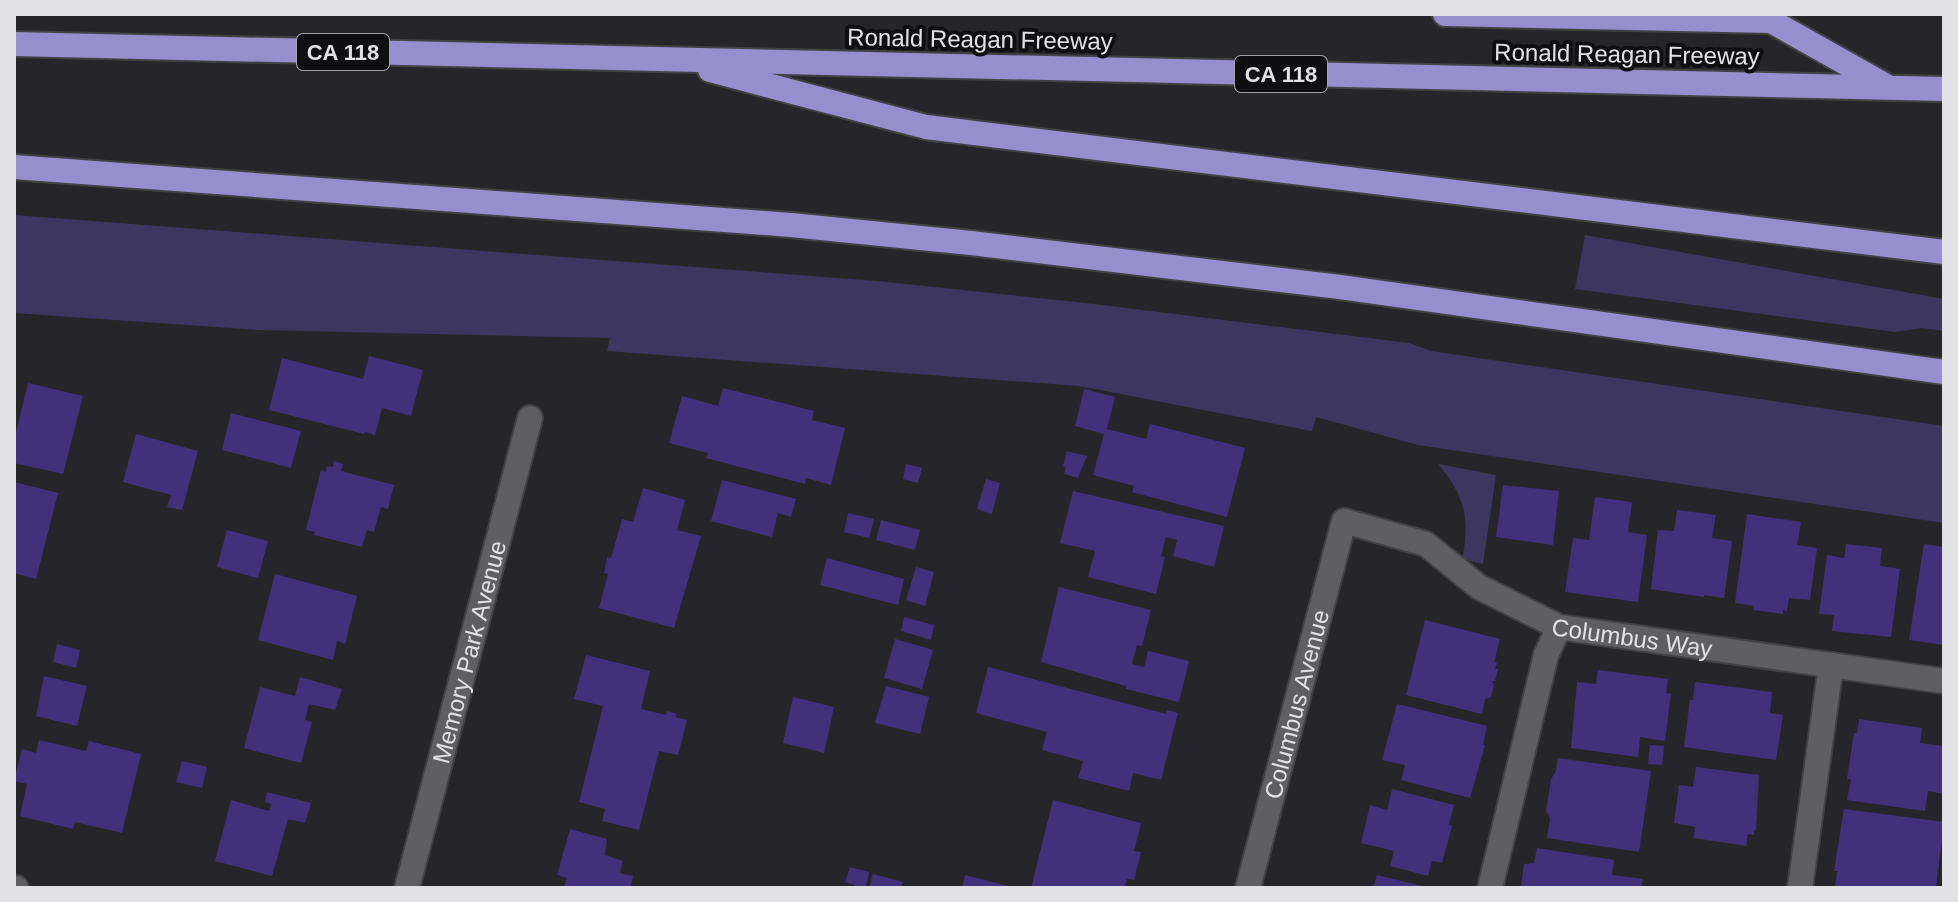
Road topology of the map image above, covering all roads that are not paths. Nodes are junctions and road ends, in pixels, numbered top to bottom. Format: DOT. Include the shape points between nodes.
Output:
graph roads {
  1 [pos="1445,14"];
  2 [pos="14,44"];
  3 [pos="673,60"];
  4 [pos="1890,88"];
  5 [pos="1944,89"];
  6 [pos="14,167"];
  7 [pos="1944,252"];
  8 [pos="1944,372"];
  9 [pos="530,418"];
  10 [pos="1344,521"];
  11 [pos="1559,627"];
  12 [pos="1831,665"];
  13 [pos="1944,681"];
  14 [pos="407,888"];
  15 [pos="1248,888"];
  16 [pos="1490,888"];
  17 [pos="1800,888"];
  1 -- 4 [label="highway, CA 118" via="1771,21"];
  2 -- 3 [label="highway, Ronald Reagan Freeway / CA 118"];
  3 -- 4 [label="highway, Ronald Reagan Freeway / CA 118"];
  3 -- 7 [label="highway" via="926,127"];
  4 -- 5 [label="highway, Ronald Reagan Freeway / CA 118"];
  6 -- 8 [label="highway" via="971,243 1355,289"];
  9 -- 14 [label="street, Memory Park Avenue"];
  10 -- 11 [label="street, Columbus Way" via="1426,544 1479,587"];
  10 -- 15 [label="street, Columbus Avenue"];
  11 -- 12 [label="street, Columbus Way"];
  11 -- 16 [label="street" via="1546,655"];
  12 -- 13 [label="street, Columbus Way"];
  12 -- 17 [label="street"];
}
